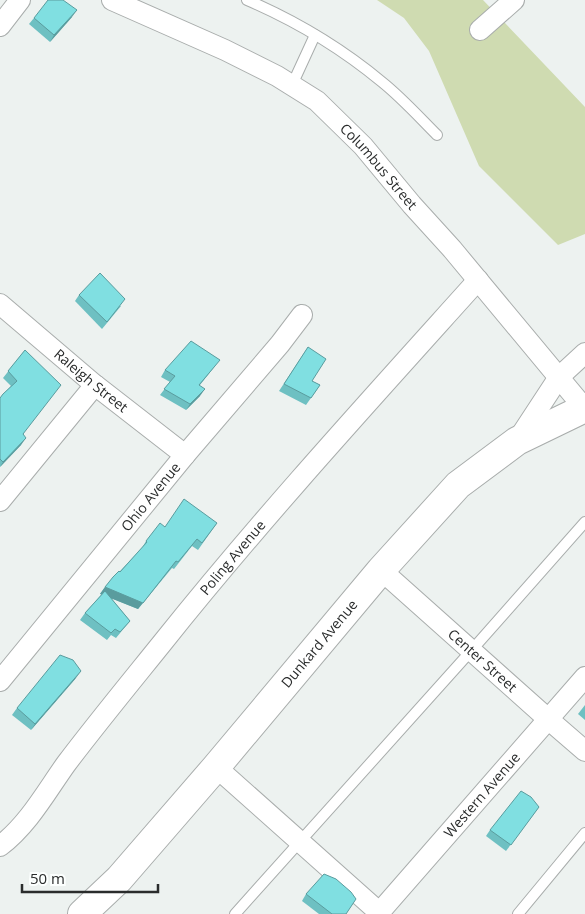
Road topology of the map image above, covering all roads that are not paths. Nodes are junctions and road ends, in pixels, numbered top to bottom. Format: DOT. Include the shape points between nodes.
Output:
graph roads {
  1 [pos="20,0"];
  2 [pos="112,0"];
  3 [pos="247,0"];
  4 [pos="514,0"];
  5 [pos="0,26"];
  6 [pos="480,30"];
  7 [pos="315,35"];
  8 [pos="292,85"];
  9 [pos="438,135"];
  10 [pos="478,280"];
  11 [pos="0,304"];
  12 [pos="302,316"];
  13 [pos="585,354"];
  14 [pos="559,377"];
  15 [pos="95,385"];
  16 [pos="585,408"];
  17 [pos="517,441"];
  18 [pos="185,455"];
  19 [pos="0,501"];
  20 [pos="585,522"];
  21 [pos="381,570"];
  22 [pos="471,651"];
  23 [pos="585,677"];
  24 [pos="0,681"];
  25 [pos="548,719"];
  26 [pos="585,750"];
  27 [pos="216,767"];
  28 [pos="585,833"];
  29 [pos="300,842"];
  30 [pos="0,846"];
  31 [pos="379,913"];
  32 [pos="82,914"];
  33 [pos="235,914"];
  34 [pos="518,914"];
  1 -- 5 [label="street"];
  2 -- 8 [label="street, Columbus Street" via="226,50"];
  3 -- 7 [label="lane"];
  4 -- 6 [label="street"];
  7 -- 8 [label="lane"];
  7 -- 9 [label="lane" via="383,82"];
  8 -- 10 [label="street, Columbus Street" via="317,101 363,146"];
  10 -- 14 [label="street, Columbus Street"];
  10 -- 30 [label="street, Poling Avenue" via="276,506 94,728 17,831"];
  11 -- 15 [label="street, Raleigh Street"];
  12 -- 18 [label="street, Ohio Avenue"];
  13 -- 14 [label="street"];
  14 -- 16 [label="street, Columbus Street"];
  14 -- 17 [label="street"];
  15 -- 18 [label="street, Raleigh Street"];
  15 -- 19 [label="street"];
  16 -- 17 [label="main road, Dunkard Avenue"];
  17 -- 21 [label="main road, Dunkard Avenue" via="458,485"];
  18 -- 24 [label="street, Ohio Avenue"];
  20 -- 22 [label="lane"];
  21 -- 22 [label="street, Center Street"];
  21 -- 27 [label="main road, Dunkard Avenue"];
  22 -- 25 [label="street, Center Street"];
  22 -- 29 [label="lane"];
  23 -- 25 [label="street, Western Avenue"];
  25 -- 26 [label="street, Center Street"];
  25 -- 31 [label="street, Western Avenue"];
  27 -- 29 [label="street"];
  27 -- 32 [label="main road, Dunkard Avenue" via="119,879"];
  28 -- 34 [label="lane"];
  29 -- 31 [label="street"];
  29 -- 33 [label="lane"];
}
